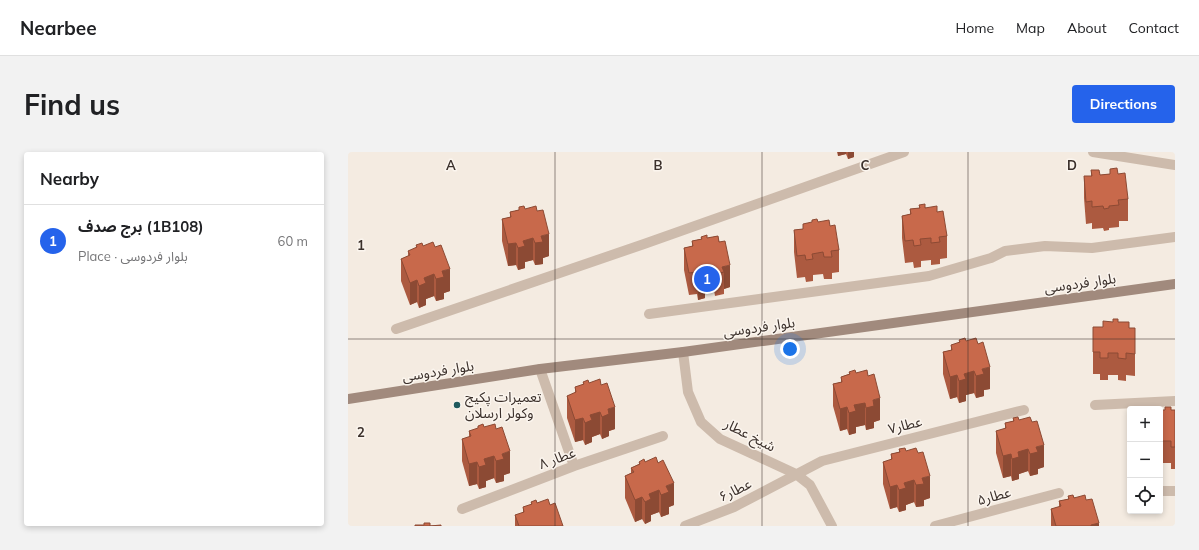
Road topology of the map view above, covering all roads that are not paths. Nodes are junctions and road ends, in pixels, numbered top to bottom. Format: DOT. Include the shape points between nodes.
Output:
graph roads {
  1 [pos="904,152"];
  2 [pos="1093,152"];
  3 [pos="1175,165"];
  4 [pos="1175,237"];
  5 [pos="1174,285"];
  6 [pos="649,314"];
  7 [pos="396,329"];
  8 [pos="683,352"];
  9 [pos="540,370"];
  10 [pos="348,399"];
  11 [pos="1175,401"];
  12 [pos="1096,405"];
  13 [pos="1024,410"];
  14 [pos="663,436"];
  15 [pos="574,466"];
  16 [pos="796,474"];
  17 [pos="1163,491"];
  18 [pos="1175,491"];
  19 [pos="1059,493"];
  20 [pos="462,509"];
  21 [pos="685,526"];
  22 [pos="832,526"];
  23 [pos="935,526"];
  1 -- 7 [label="street"];
  2 -- 3 [label="street"];
  4 -- 6 [label="street" via="1092,248 1045,246 1005,251 991,258 928,276"];
  5 -- 8 [label="main road, بلوار فردوسی"];
  8 -- 9 [label="main road, بلوار فردوسی"];
  8 -- 16 [label="street, شیخ عطار" via="688,392 701,422 720,439"];
  9 -- 10 [label="main road, بلوار فردوسی"];
  9 -- 15 [label="street"];
  11 -- 12 [label="street"];
  13 -- 16 [label="street, عطار۷" via="822,460"];
  14 -- 15 [label="street, عطار ۸"];
  15 -- 20 [label="street, عطار ۸"];
  16 -- 21 [label="street, عطار۶" via="734,507"];
  16 -- 22 [label="street, شیخ عطار" via="810,485"];
  17 -- 18 [label="street"];
  19 -- 23 [label="street, عطار۵"];
}
